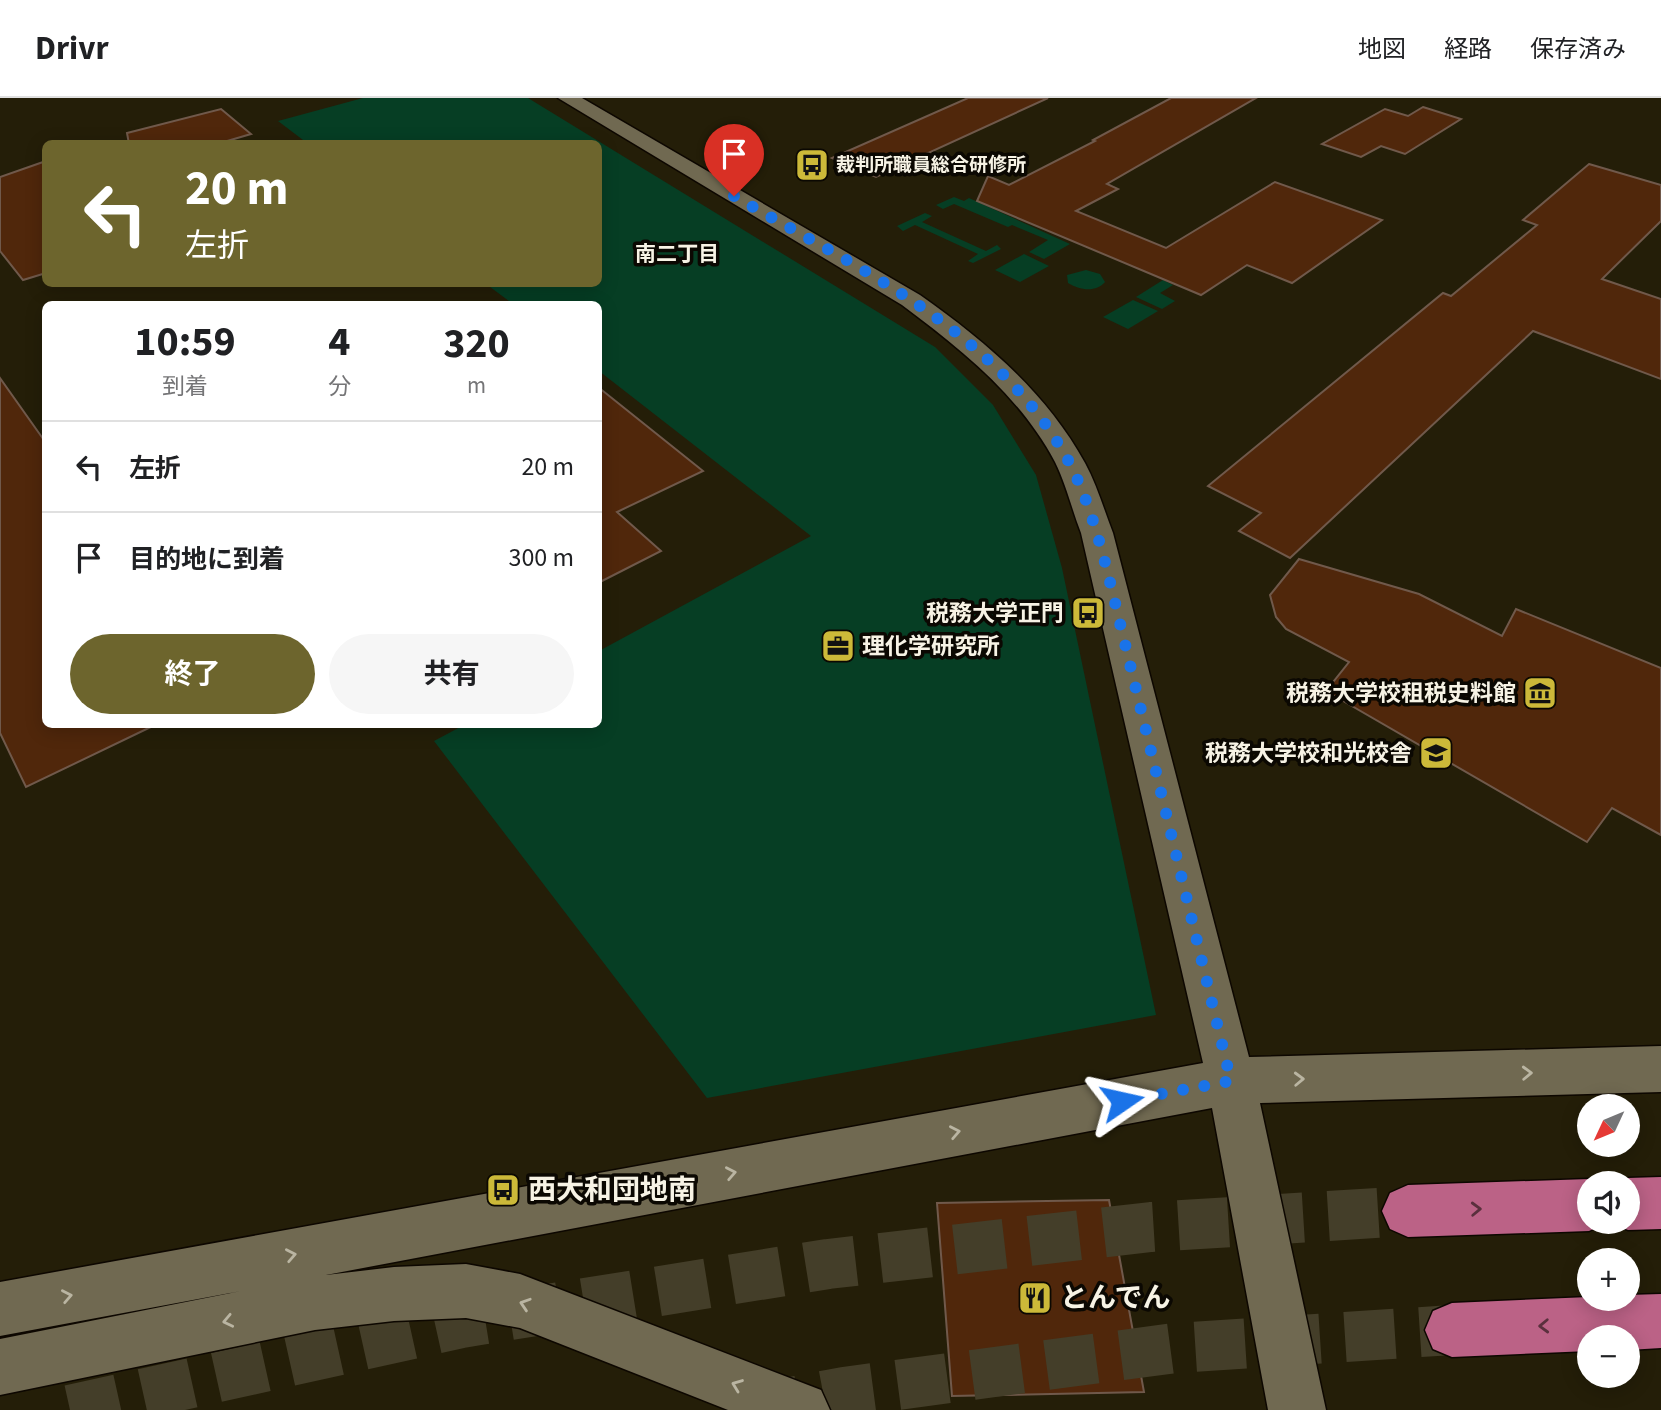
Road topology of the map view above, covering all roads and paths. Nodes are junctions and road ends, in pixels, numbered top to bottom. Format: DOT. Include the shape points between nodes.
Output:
graph roads {
  1 [pos="568,98"];
  2 [pos="1661,1069"];
  3 [pos="1231,1081"];
  4 [pos="1661,1203"];
  5 [pos="1640,1204"];
  6 [pos="1577,1205"];
  7 [pos="1408,1211"];
  8 [pos="0,1309"];
  9 [pos="1661,1321"];
  10 [pos="1452,1330"];
  11 [pos="0,1367"];
  12 [pos="801,1410"];
  13 [pos="1297,1410"];
  1 -- 3 [label="street" via="911,300 1002,371 1039,414 1070,464 1097,533"];
  3 -- 2 [label="street, one-way"];
  8 -- 3 [label="street, one-way"];
  3 -- 13 [label="street"];
  4 -- 5 [label="highway"];
  7 -- 6 [label="highway, one-way"];
  9 -- 10 [label="highway, one-way"];
  12 -- 11 [label="street, one-way" via="520,1301 466,1292 316,1303"];
}
